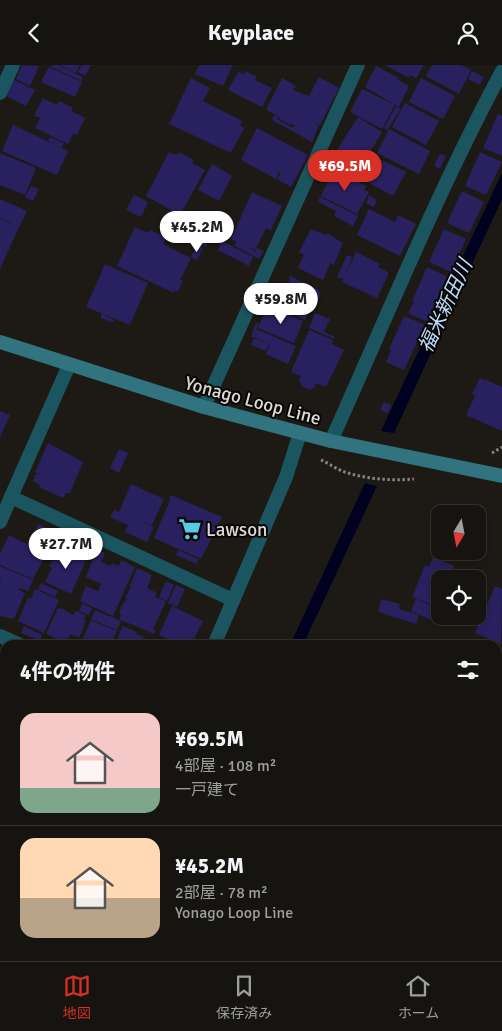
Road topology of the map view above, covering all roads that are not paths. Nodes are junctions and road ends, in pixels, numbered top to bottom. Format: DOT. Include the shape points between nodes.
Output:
graph roads {
  1 [pos="13,65"];
  2 [pos="358,65"];
  3 [pos="502,71"];
  4 [pos="0,93"];
  5 [pos="0,342"];
  6 [pos="69,365"];
  7 [pos="204,407"];
  8 [pos="300,433"];
  9 [pos="331,441"];
  10 [pos="502,476"];
  11 [pos="11,497"];
  12 [pos="0,522"];
  13 [pos="233,600"];
  14 [pos="216,640"];
  1 -- 4 [label="street"];
  2 -- 7 [label="street"];
  3 -- 9 [label="street" via="478,115"];
  5 -- 6 [label="main road, Yonago Loop Line"];
  6 -- 7 [label="main road, Yonago Loop Line"];
  6 -- 11 [label="street"];
  7 -- 8 [label="main road, Yonago Loop Line"];
  8 -- 9 [label="main road, Yonago Loop Line"];
  8 -- 13 [label="street" via="286,477"];
  9 -- 10 [label="main road, Yonago Loop Line"];
  11 -- 12 [label="street"];
  11 -- 13 [label="street"];
  13 -- 14 [label="street"];
}
